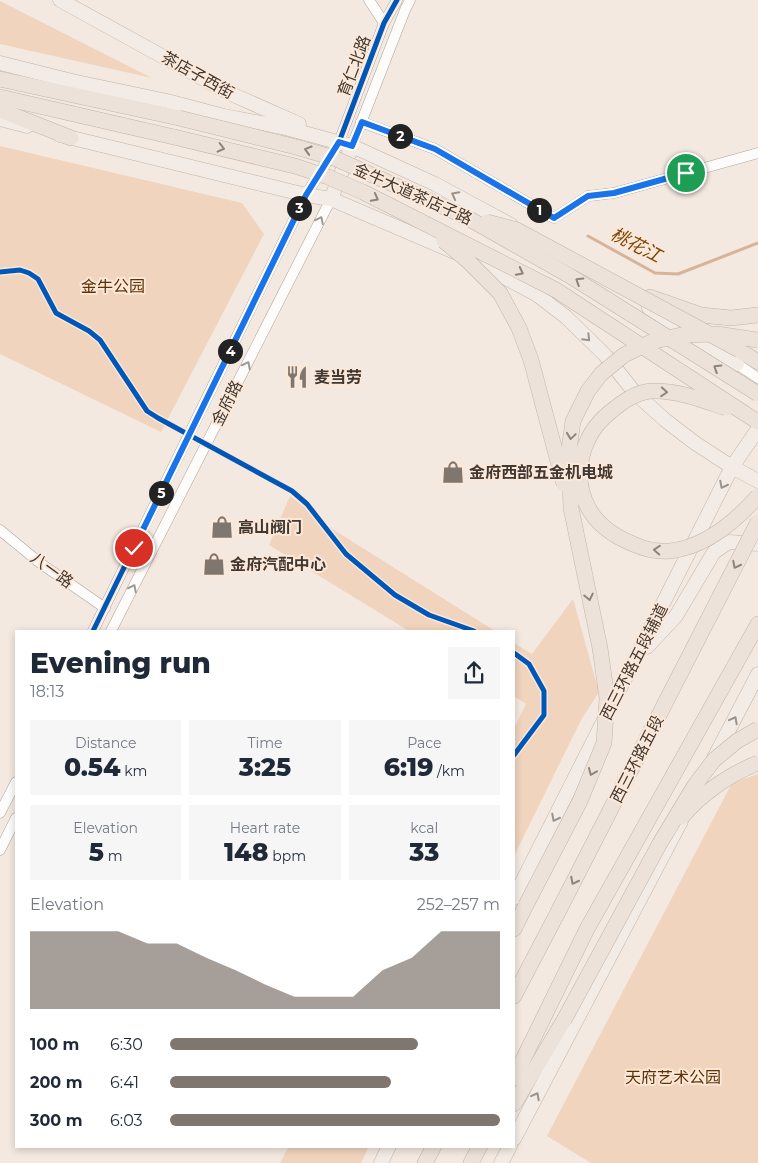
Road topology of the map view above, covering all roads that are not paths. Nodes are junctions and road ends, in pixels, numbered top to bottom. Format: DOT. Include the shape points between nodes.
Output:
graph roads {
  1 [pos="60,0"];
  2 [pos="369,0"];
  3 [pos="397,0"];
  4 [pos="410,0"];
  5 [pos="384,23"];
  6 [pos="0,62"];
  7 [pos="1,79"];
  8 [pos="0,97"];
  9 [pos="0,110"];
  10 [pos="0,119"];
  11 [pos="362,122"];
  12 [pos="71,138"];
  13 [pos="345,144"];
  14 [pos="758,153"];
  15 [pos="306,195"];
  16 [pos="331,199"];
  17 [pos="466,217"];
  18 [pos="419,221"];
  19 [pos="615,284"];
  20 [pos="758,315"];
  21 [pos="758,340"];
  22 [pos="758,362"];
  23 [pos="737,364"];
  24 [pos="758,378"];
  25 [pos="758,394"];
  26 [pos="744,413"];
  27 [pos="758,422"];
  28 [pos="758,429"];
  29 [pos="732,467"];
  30 [pos="758,481"];
  31 [pos="758,496"];
  32 [pos="571,508"];
  33 [pos="758,522"];
  34 [pos="0,530"];
  35 [pos="758,544"];
  36 [pos="105,608"];
  37 [pos="758,624"];
  38 [pos="94,630"];
  39 [pos="112,630"];
  40 [pos="636,659"];
  41 [pos="758,674"];
  42 [pos="758,730"];
  43 [pos="758,763"];
  44 [pos="15,784"];
  45 [pos="1,811"];
  46 [pos="15,818"];
  47 [pos="15,820"];
  48 [pos="660,843"];
  49 [pos="0,850"];
  50 [pos="520,901"];
  51 [pos="515,924"];
  52 [pos="515,994"];
  53 [pos="515,1076"];
  54 [pos="515,1102"];
  55 [pos="515,1137"];
  56 [pos="388,1148"];
  57 [pos="423,1148"];
  58 [pos="433,1148"];
  59 [pos="479,1148"];
  60 [pos="509,1148"];
  61 [pos="381,1163"];
  62 [pos="419,1163"];
  63 [pos="425,1163"];
  64 [pos="471,1163"];
  65 [pos="501,1163"];
  1 -- 13 [label="main road, 茶店子西街" via="229,93"];
  2 -- 5 [label="street"];
  3 -- 5 [label="street, 育仁北路"];
  4 -- 11 [label="street"];
  5 -- 13 [label="street, 育仁北路"];
  6 -- 13 [label="main road"];
  17 -- 7 [label="highway, 金牛大道茶店子路, one-way, bridge" via="334,158 179,118"];
  8 -- 18 [label="highway, 金牛大道茶店子路, one-way, bridge" via="295,166 363,192"];
  9 -- 12 [label="highway"];
  10 -- 12 [label="main road"];
  11 -- 13 [label="street"];
  11 -- 14 [label="street" via="435,149 554,218 588,196 614,193"];
  12 -- 15 [label="main road"];
  13 -- 15 [label="street, 金府路"];
  13 -- 16 [label="main road, 金府路"];
  23 -- 13 [label="main road, one-way" via="533,237 435,184"];
  15 -- 16 [label="main road"];
  15 -- 36 [label="street, 金府路"];
  16 -- 29 [label="main road, one-way" via="464,256 536,294 566,317 605,355 635,393 695,442"];
  39 -- 16 [label="street, 金府路, one-way"];
  17 -- 19 [label="highway, bridge" via="517,230"];
  25 -- 17 [label="highway, 金牛大道茶店子路, one-way, bridge" via="570,276"];
  18 -- 26 [label="highway, 金牛大道茶店子路, one-way, bridge" via="556,290"];
  18 -- 32 [label="highway, bridge" via="468,261 500,293 519,328 531,360"];
  19 -- 20 [label="highway, bridge" via="701,315 731,318"];
  19 -- 22 [label="highway, bridge"];
  21 -- 32 [label="highway, one-way, bridge" via="717,334 682,335 644,345 624,355 601,374 573,421 569,450"];
  23 -- 24 [label="street"];
  26 -- 27 [label="highway"];
  31 -- 26 [label="highway, one-way, bridge" via="721,531 699,543 670,551 645,549 603,526 589,509 581,486 580,462 588,439 603,418 626,400 651,391 680,393"];
  28 -- 29 [label="main road, 西三环路五段辅道"];
  29 -- 30 [label="main road"];
  29 -- 40 [label="main road, 西三环路五段辅道, one-way"];
  32 -- 50 [label="highway, one-way, bridge" via="607,698 604,744 580,801"];
  33 -- 52 [label="highway, 西三环路五段, one-way, bridge"];
  34 -- 36 [label="street, 八一路" via="40,563"];
  35 -- 40 [label="main road" via="729,542 714,552 676,616"];
  36 -- 38 [label="street, 金府路"];
  37 -- 53 [label="highway" via="587,929"];
  40 -- 50 [label="main road, 西三环路五段辅道, one-way"];
  55 -- 41 [label="main road, one-way"];
  42 -- 48 [label="highway, bridge" via="737,741 714,760"];
  43 -- 48 [label="highway, bridge" via="715,786 687,811"];
  44 -- 45 [label="street"];
  45 -- 46 [label="street"];
  47 -- 49 [label="street"];
  48 -- 54 [label="highway, bridge" via="564,1020"];
  50 -- 51 [label="highway"];
  56 -- 61 [label="main road"];
  57 -- 62 [label="highway"];
  58 -- 63 [label="highway"];
  59 -- 64 [label="highway"];
  60 -- 65 [label="main road"];
}
